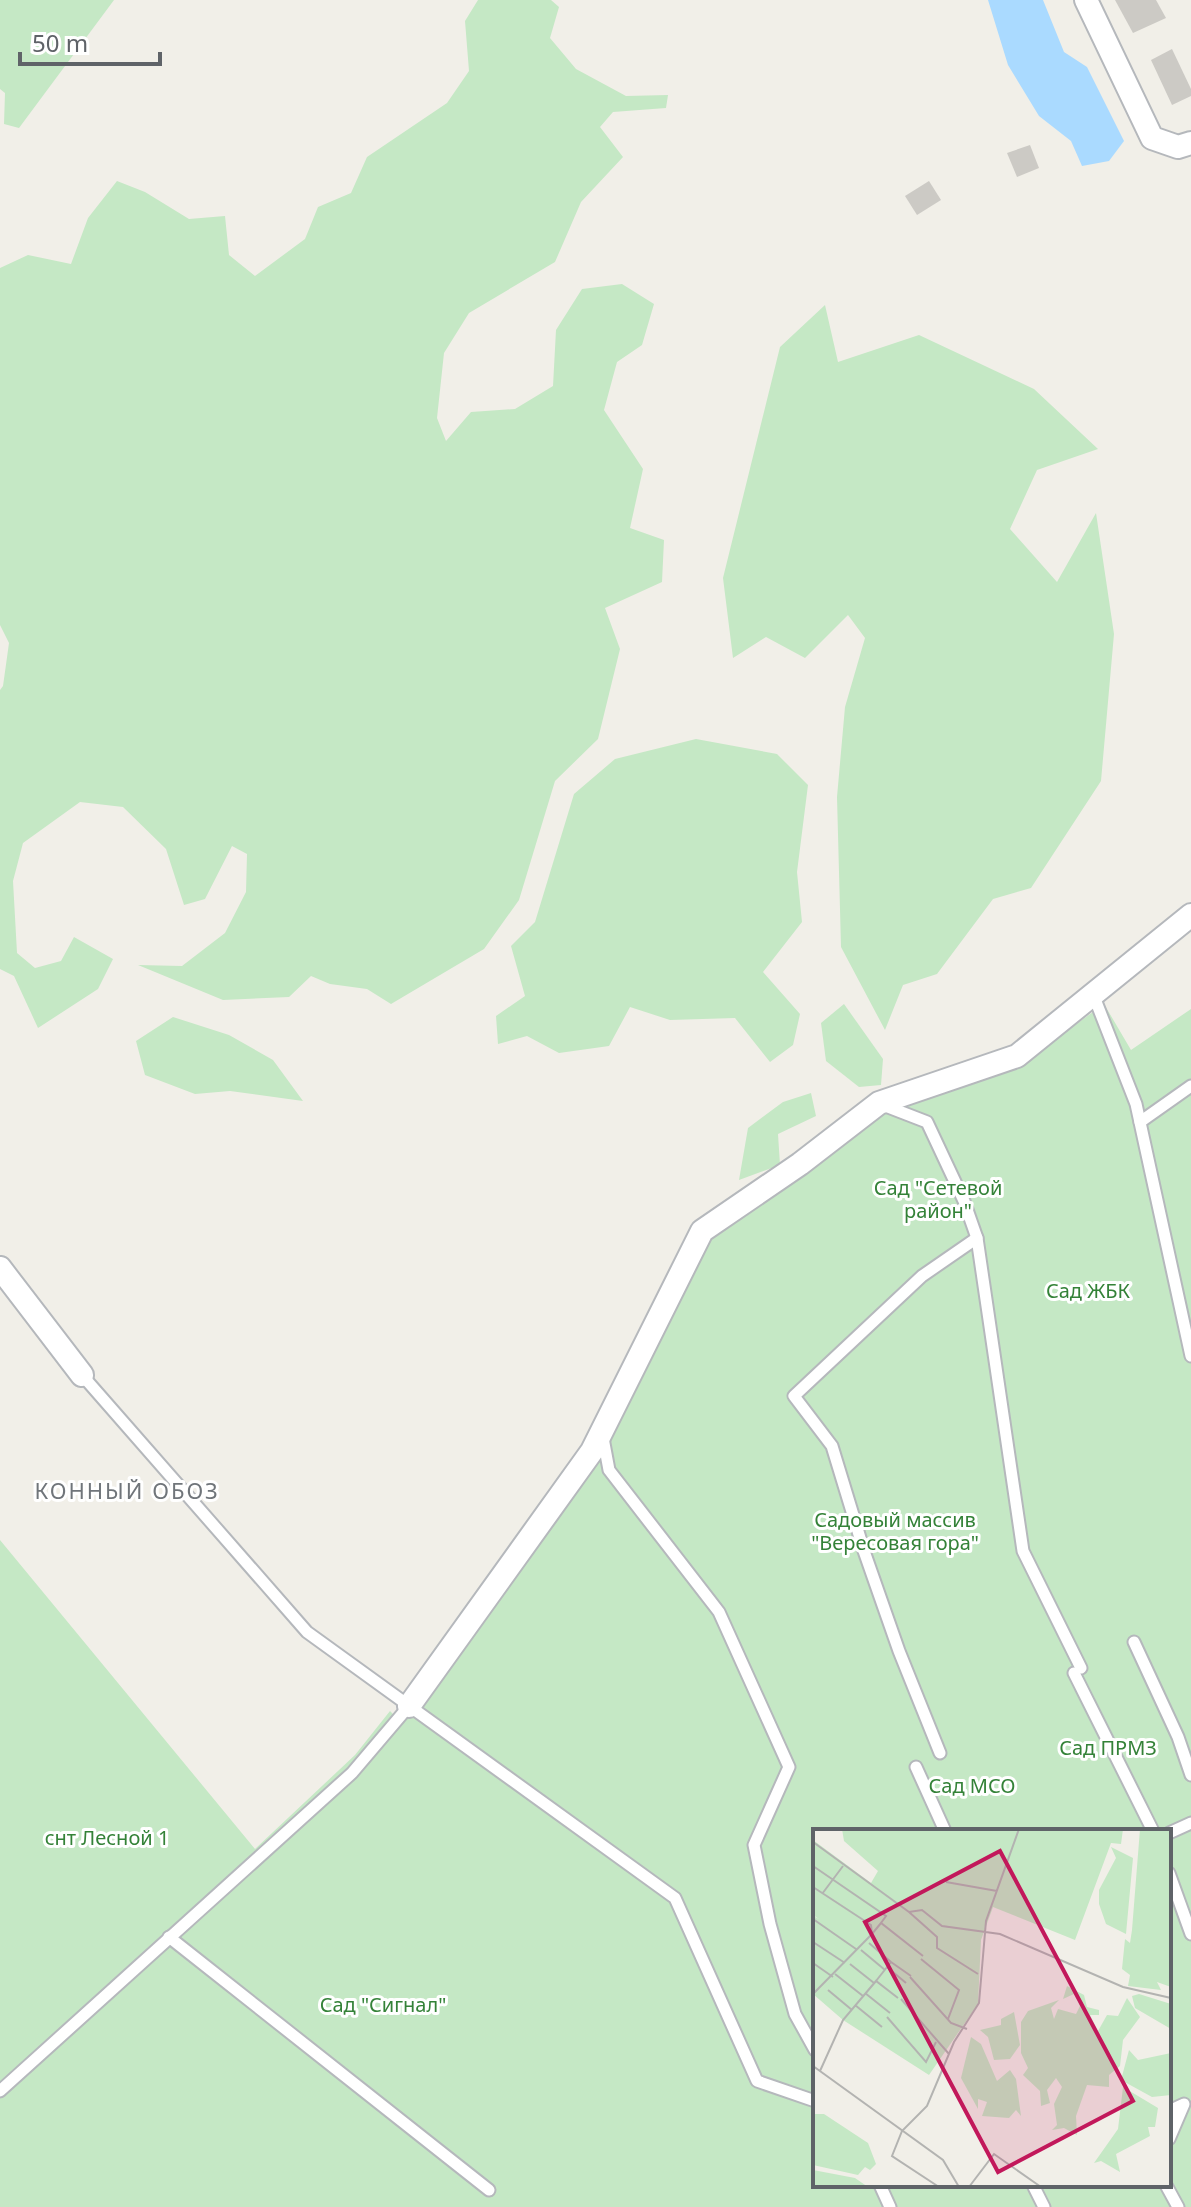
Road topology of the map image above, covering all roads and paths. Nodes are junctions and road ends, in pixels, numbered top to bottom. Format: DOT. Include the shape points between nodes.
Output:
graph roads {
  1 [pos="1086,0"];
  2 [pos="1191,143"];
  3 [pos="1191,915"];
  4 [pos="1093,994"];
  5 [pos="1191,1086"];
  6 [pos="879,1103"];
  7 [pos="1140,1122"];
  8 [pos="977,1238"];
  9 [pos="0,1268"];
  10 [pos="1191,1356"];
  11 [pos="82,1375"];
  12 [pos="602,1431"];
  13 [pos="1134,1642"];
  14 [pos="409,1706"];
  15 [pos="940,1753"];
  16 [pos="916,1767"];
  17 [pos="1191,1775"];
  18 [pos="1191,1823"];
  19 [pos="944,1829"];
  20 [pos="1152,1829"];
  21 [pos="1171,1832"];
  22 [pos="1171,1879"];
  23 [pos="1191,1934"];
  24 [pos="169,1937"];
  25 [pos="813,2046"];
  26 [pos="0,2091"];
  27 [pos="813,2100"];
  28 [pos="1188,2103"];
  29 [pos="1171,2135"];
  30 [pos="881,2187"];
  31 [pos="1034,2187"];
  32 [pos="1167,2187"];
  33 [pos="489,2190"];
  34 [pos="890,2207"];
  35 [pos="1044,2207"];
  36 [pos="1178,2207"];
  1 -- 2 [label="street" via="1152,138 1178,147"];
  3 -- 4 [label="street"];
  4 -- 6 [label="street" via="1017,1056"];
  4 -- 7 [label="lane"];
  5 -- 7 [label="lane"];
  6 -- 8 [label="lane" via="927,1122"];
  6 -- 12 [label="street" via="702,1231"];
  7 -- 10 [label="lane"];
  8 -- 15 [label="lane" via="922,1276 794,1396 832,1446 899,1651"];
  8 -- 20 [label="lane" via="1023,1551"];
  9 -- 11 [label="street"];
  11 -- 14 [label="lane" via="307,1632"];
  12 -- 14 [label="street"];
  12 -- 25 [label="lane" via="609,1470 719,1612 789,1767 754,1845 795,2014"];
  13 -- 17 [label="lane"];
  14 -- 24 [label="lane" via="352,1773"];
  14 -- 27 [label="lane" via="675,1898 757,2081"];
  16 -- 19 [label="lane"];
  18 -- 21 [label="lane"];
  22 -- 23 [label="lane"];
  24 -- 26 [label="lane"];
  24 -- 33 [label="lane"];
  28 -- 29 [label="lane"];
  30 -- 34 [label="lane"];
  31 -- 35 [label="lane"];
  32 -- 36 [label="lane"];
}
